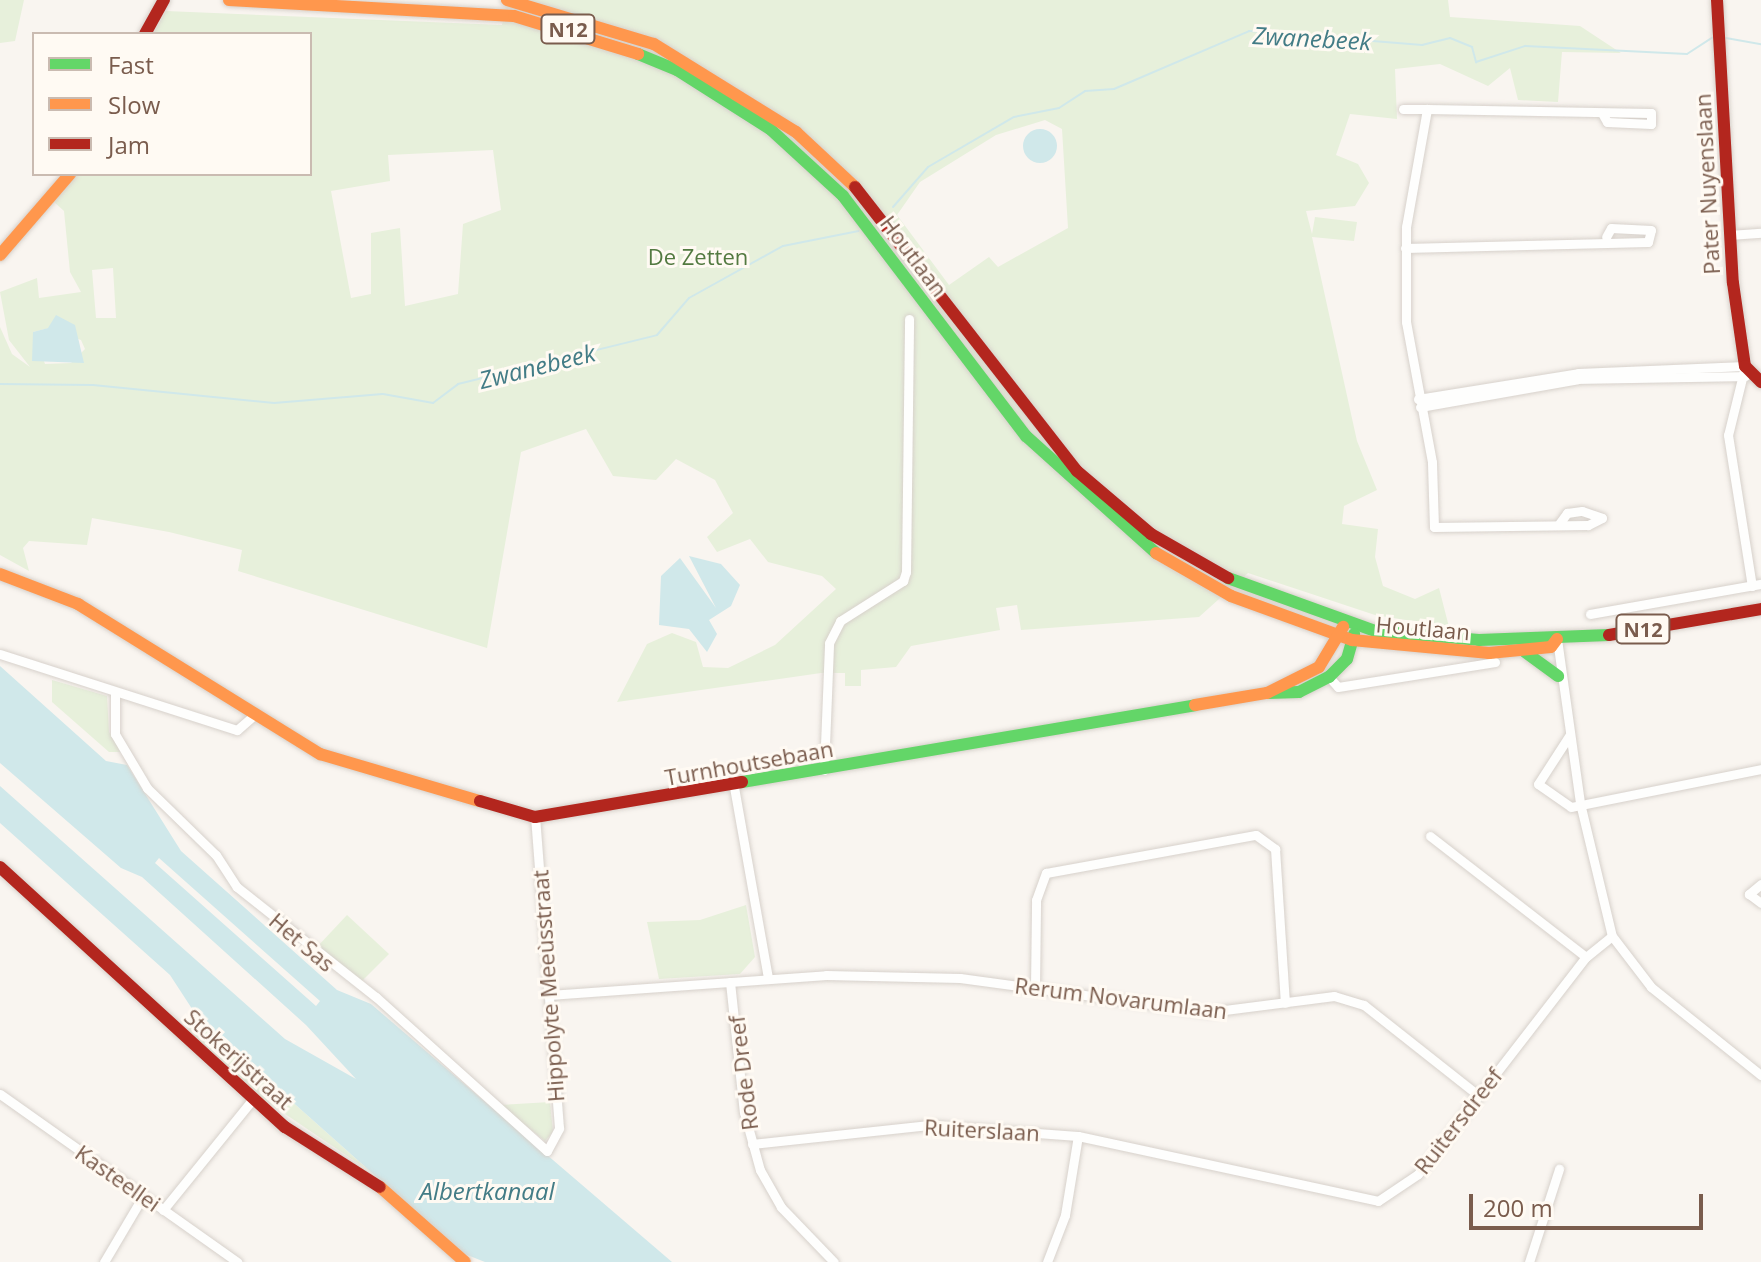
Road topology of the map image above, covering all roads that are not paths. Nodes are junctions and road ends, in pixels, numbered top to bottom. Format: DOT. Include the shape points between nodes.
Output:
graph roads {
  1 [pos="164,0"];
  2 [pos="229,0"];
  3 [pos="507,0"];
  4 [pos="1717,0"];
  5 [pos="146,32"];
  6 [pos="1403,109"];
  7 [pos="1427,109"];
  8 [pos="1602,113"];
  9 [pos="68,176"];
  10 [pos="1761,233"];
  11 [pos="1729,235"];
  12 [pos="1606,237"];
  13 [pos="1405,248"];
  14 [pos="0,255"];
  15 [pos="909,319"];
  16 [pos="1745,371"];
  17 [pos="1761,382"];
  18 [pos="1419,403"];
  19 [pos="1559,524"];
  20 [pos="3,573"];
  21 [pos="1757,585"];
  22 [pos="1761,609"];
  23 [pos="1590,614"];
  24 [pos="1348,632"];
  25 [pos="1564,639"];
  26 [pos="1525,652"];
  27 [pos="0,654"];
  28 [pos="1495,662"];
  29 [pos="1324,672"];
  30 [pos="1558,676"];
  31 [pos="115,694"];
  32 [pos="252,717"];
  33 [pos="1569,736"];
  34 [pos="1761,769"];
  35 [pos="824,770"];
  36 [pos="734,787"];
  37 [pos="1580,803"];
  38 [pos="535,817"];
  39 [pos="1430,836"];
  40 [pos="0,867"];
  41 [pos="1761,884"];
  42 [pos="1761,903"];
  43 [pos="1612,936"];
  44 [pos="1586,957"];
  45 [pos="765,978"];
  46 [pos="735,981"];
  47 [pos="1035,988"];
  48 [pos="549,995"];
  49 [pos="1285,1003"];
  50 [pos="1761,1075"];
  51 [pos="0,1094"];
  52 [pos="1478,1095"];
  53 [pos="253,1099"];
  54 [pos="1078,1136"];
  55 [pos="752,1144"];
  56 [pos="547,1151"];
  57 [pos="1210,1164"];
  58 [pos="1559,1169"];
  59 [pos="143,1196"];
  60 [pos="163,1210"];
  61 [pos="104,1262"];
  62 [pos="237,1262"];
  63 [pos="465,1262"];
  64 [pos="834,1262"];
  65 [pos="1047,1262"];
  66 [pos="1529,1262"];
  1 -- 5 [label="main road"];
  2 -- 24 [label="main road, Houtlaan / N12" via="514,16 620,45 704,85 781,138 843,196 1026,436 1085,498 1144,546 1231,596"];
  3 -- 24 [label="main road, Houtlaan / N12" via="654,44 777,117 854,185 1014,398 1095,488 1151,534 1217,573"];
  4 -- 11 [label="main road, Pater Nuyenslaan"];
  6 -- 7 [label="street"];
  7 -- 8 [label="street"];
  7 -- 13 [label="street"];
  8 -- 8 [label="street" via="1607,122 1651,124 1651,113"];
  9 -- 14 [label="main road"];
  10 -- 11 [label="street"];
  11 -- 16 [label="main road, Pater Nuyenslaan"];
  12 -- 13 [label="street"];
  13 -- 18 [label="street"];
  15 -- 35 [label="street" via="906,572 903,581 840,621 829,643"];
  16 -- 17 [label="main road"];
  16 -- 18 [label="street" via="1578,376"];
  16 -- 21 [label="street, Pater Nuyenslaan" via="1728,435"];
  18 -- 19 [label="street" via="1432,462 1434,527"];
  20 -- 32 [label="main road, Turnhoutsebaan" via="78,604"];
  21 -- 23 [label="street"];
  22 -- 25 [label="main road, N12"];
  24 -- 25 [label="main road, Houtlaan / N12"];
  24 -- 26 [label="main road, Houtlaan / N12" via="1429,651"];
  24 -- 29 [label="main road" via="1347,659"];
  25 -- 26 [label="main road, Houtlaan / N12"];
  25 -- 30 [label="street"];
  26 -- 30 [label="main road"];
  27 -- 31 [label="street"];
  28 -- 29 [label="street" via="1338,687"];
  29 -- 35 [label="main road, Turnhoutsebaan" via="1299,692 1267,693"];
  30 -- 33 [label="street"];
  31 -- 32 [label="street" via="240,730"];
  31 -- 56 [label="street, Het Sas" via="115,734 147,788 216,855 237,887 376,997"];
  32 -- 38 [label="main road, Turnhoutsebaan" via="325,756"];
  33 -- 37 [label="street"];
  33 -- 37 [label="street" via="1538,784 1571,807"];
  34 -- 37 [label="street"];
  35 -- 36 [label="main road, Turnhoutsebaan"];
  36 -- 38 [label="main road, Turnhoutsebaan"];
  36 -- 45 [label="street"];
  37 -- 43 [label="street"];
  38 -- 48 [label="street, Hippolyte Meeùsstraat"];
  39 -- 44 [label="street"];
  40 -- 53 [label="main road, Stokerijstraat"];
  41 -- 42 [label="street" via="1749,894"];
  43 -- 44 [label="street, Ruitersdreef"];
  43 -- 50 [label="street" via="1651,987"];
  44 -- 52 [label="street, Ruitersdreef"];
  45 -- 46 [label="street, Rerum Novarumlaan"];
  45 -- 47 [label="street, Rerum Novarumlaan" via="934,976"];
  46 -- 48 [label="street, Rerum Novarumlaan"];
  46 -- 55 [label="street, Rode Dreef"];
  47 -- 49 [label="street, Rerum Novarumlaan" via="1209,1012"];
  47 -- 49 [label="street" via="1037,891 1046,873 1256,835 1275,849"];
  48 -- 56 [label="street, Hippolyte Meeùsstraat" via="559,1128"];
  49 -- 52 [label="street, Rerum Novarumlaan" via="1334,996 1364,1005"];
  51 -- 59 [label="street, Kasteellei"];
  52 -- 57 [label="street, Ruitersdreef" via="1418,1174 1378,1201"];
  53 -- 60 [label="street"];
  53 -- 63 [label="main road, Stokerijstraat" via="367,1176"];
  54 -- 55 [label="street, Ruiterslaan" via="901,1126"];
  54 -- 57 [label="street, Ruiterslaan"];
  54 -- 65 [label="street" via="1065,1215"];
  55 -- 64 [label="street, Rode Dreef" via="781,1207"];
  58 -- 66 [label="street"];
  59 -- 60 [label="street, Kasteellei"];
  59 -- 61 [label="street"];
  60 -- 62 [label="street, Kasteellei"];
}
